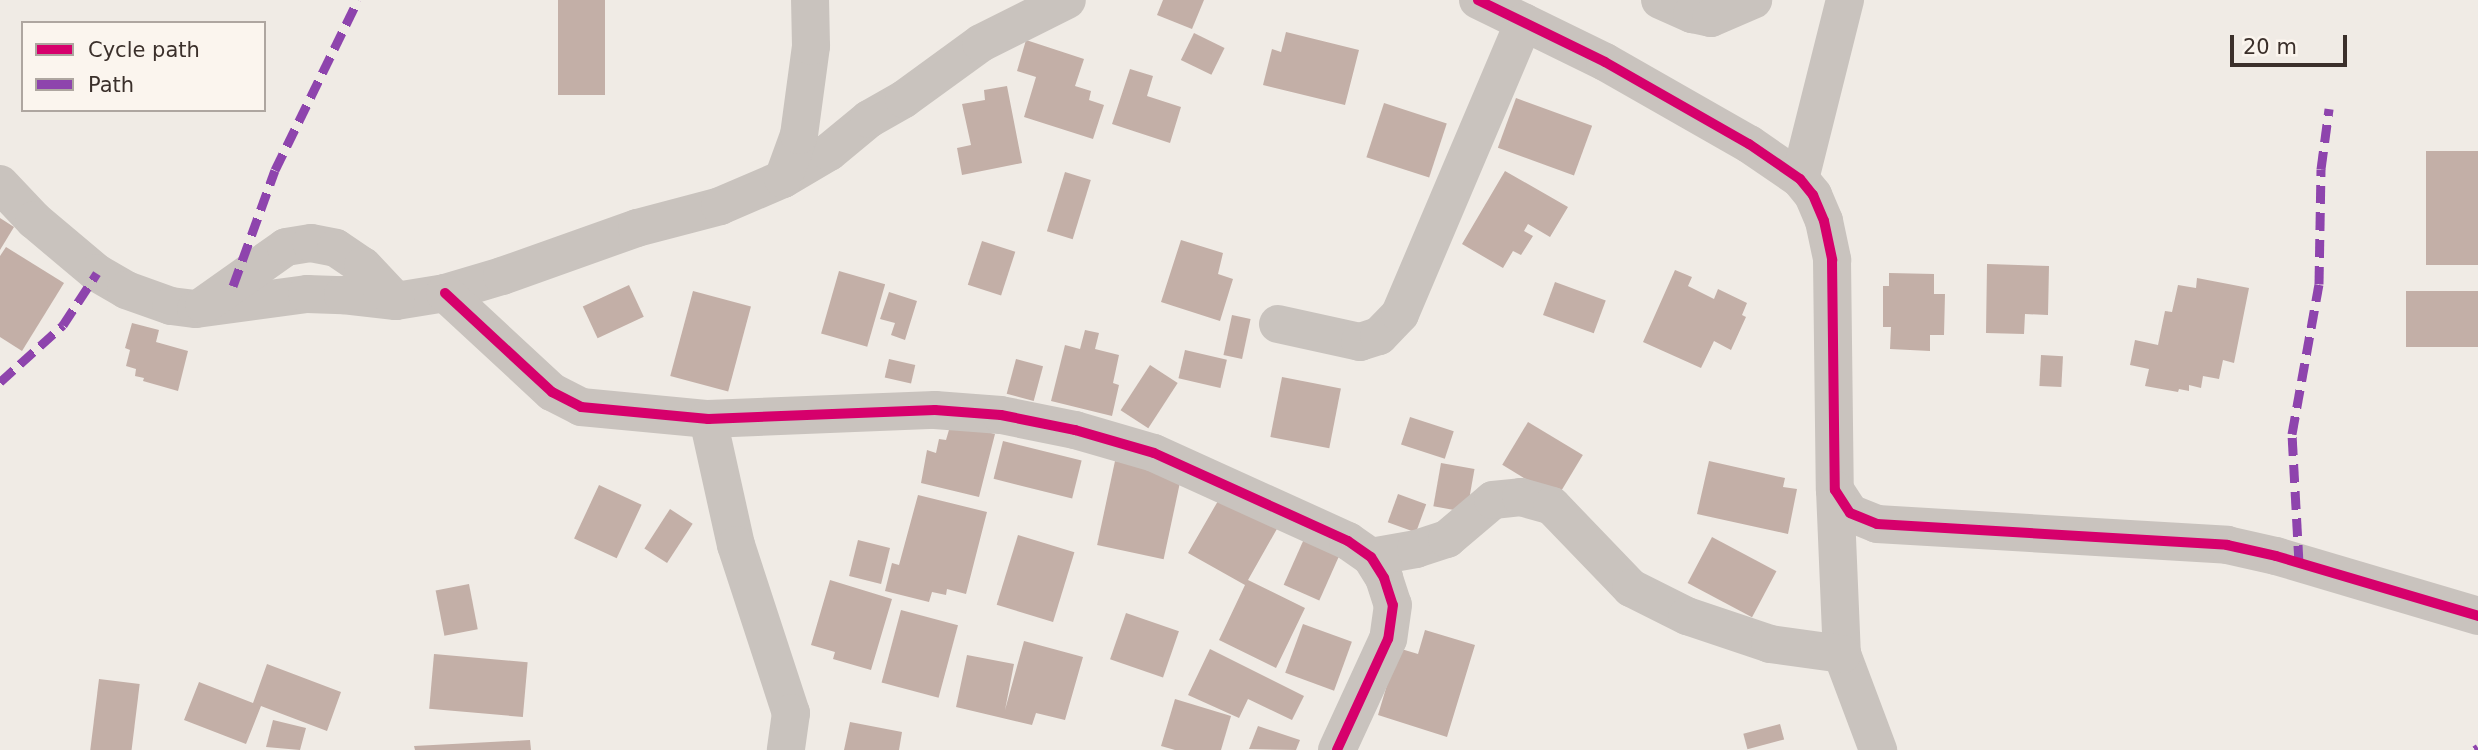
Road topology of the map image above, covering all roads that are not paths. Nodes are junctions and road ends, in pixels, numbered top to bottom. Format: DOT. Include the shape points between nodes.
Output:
graph roads {
  1 [pos="810,0"];
  2 [pos="1067,0"];
  3 [pos="1660,0"];
  4 [pos="1753,0"];
  5 [pos="1845,0"];
  6 [pos="1499,8"];
  7 [pos="783,179"];
  8 [pos="1800,179"];
  9 [pos="0,184"];
  10 [pos="445,293"];
  11 [pos="396,301"];
  12 [pos="196,309"];
  13 [pos="1278,324"];
  14 [pos="708,419"];
  15 [pos="1835,490"];
  16 [pos="1371,557"];
  17 [pos="2478,616"];
  18 [pos="1842,654"];
  19 [pos="786,750"];
  20 [pos="1338,750"];
  21 [pos="1878,750"];
  1 -- 7 [label="street" via="811,46 799,135"];
  2 -- 7 [label="street" via="981,43 869,119 829,152"];
  3 -- 4 [label="street" via="1711,18"];
  5 -- 8 [label="street"];
  6 -- 8 [label="street" via="1617,69 1749,144"];
  6 -- 13 [label="street" via="1400,314 1379,336 1360,342"];
  7 -- 10 [label="street" via="720,206 637,228"];
  8 -- 15 [label="street" via="1824,221 1832,260"];
  9 -- 12 [label="street" via="34,220 97,273 126,290 171,306"];
  10 -- 11 [label="street"];
  10 -- 14 [label="street" via="552,392 581,407"];
  11 -- 12 [label="street" via="307,294"];
  11 -- 12 [label="street" via="363,267 336,248 312,243 286,247"];
  14 -- 16 [label="street" via="935,410 1001,415 1075,430 1154,453 1307,520"];
  14 -- 19 [label="street" via="736,545 791,713"];
  15 -- 17 [label="street" via="1850,513 1877,524 2227,545"];
  15 -- 18 [label="street"];
  16 -- 18 [label="street" via="1447,539 1493,500 1521,497 1552,506 1631,589 1687,616 1770,645"];
  16 -- 20 [label="street" via="1392,605 1388,639"];
  18 -- 21 [label="street"];
}
